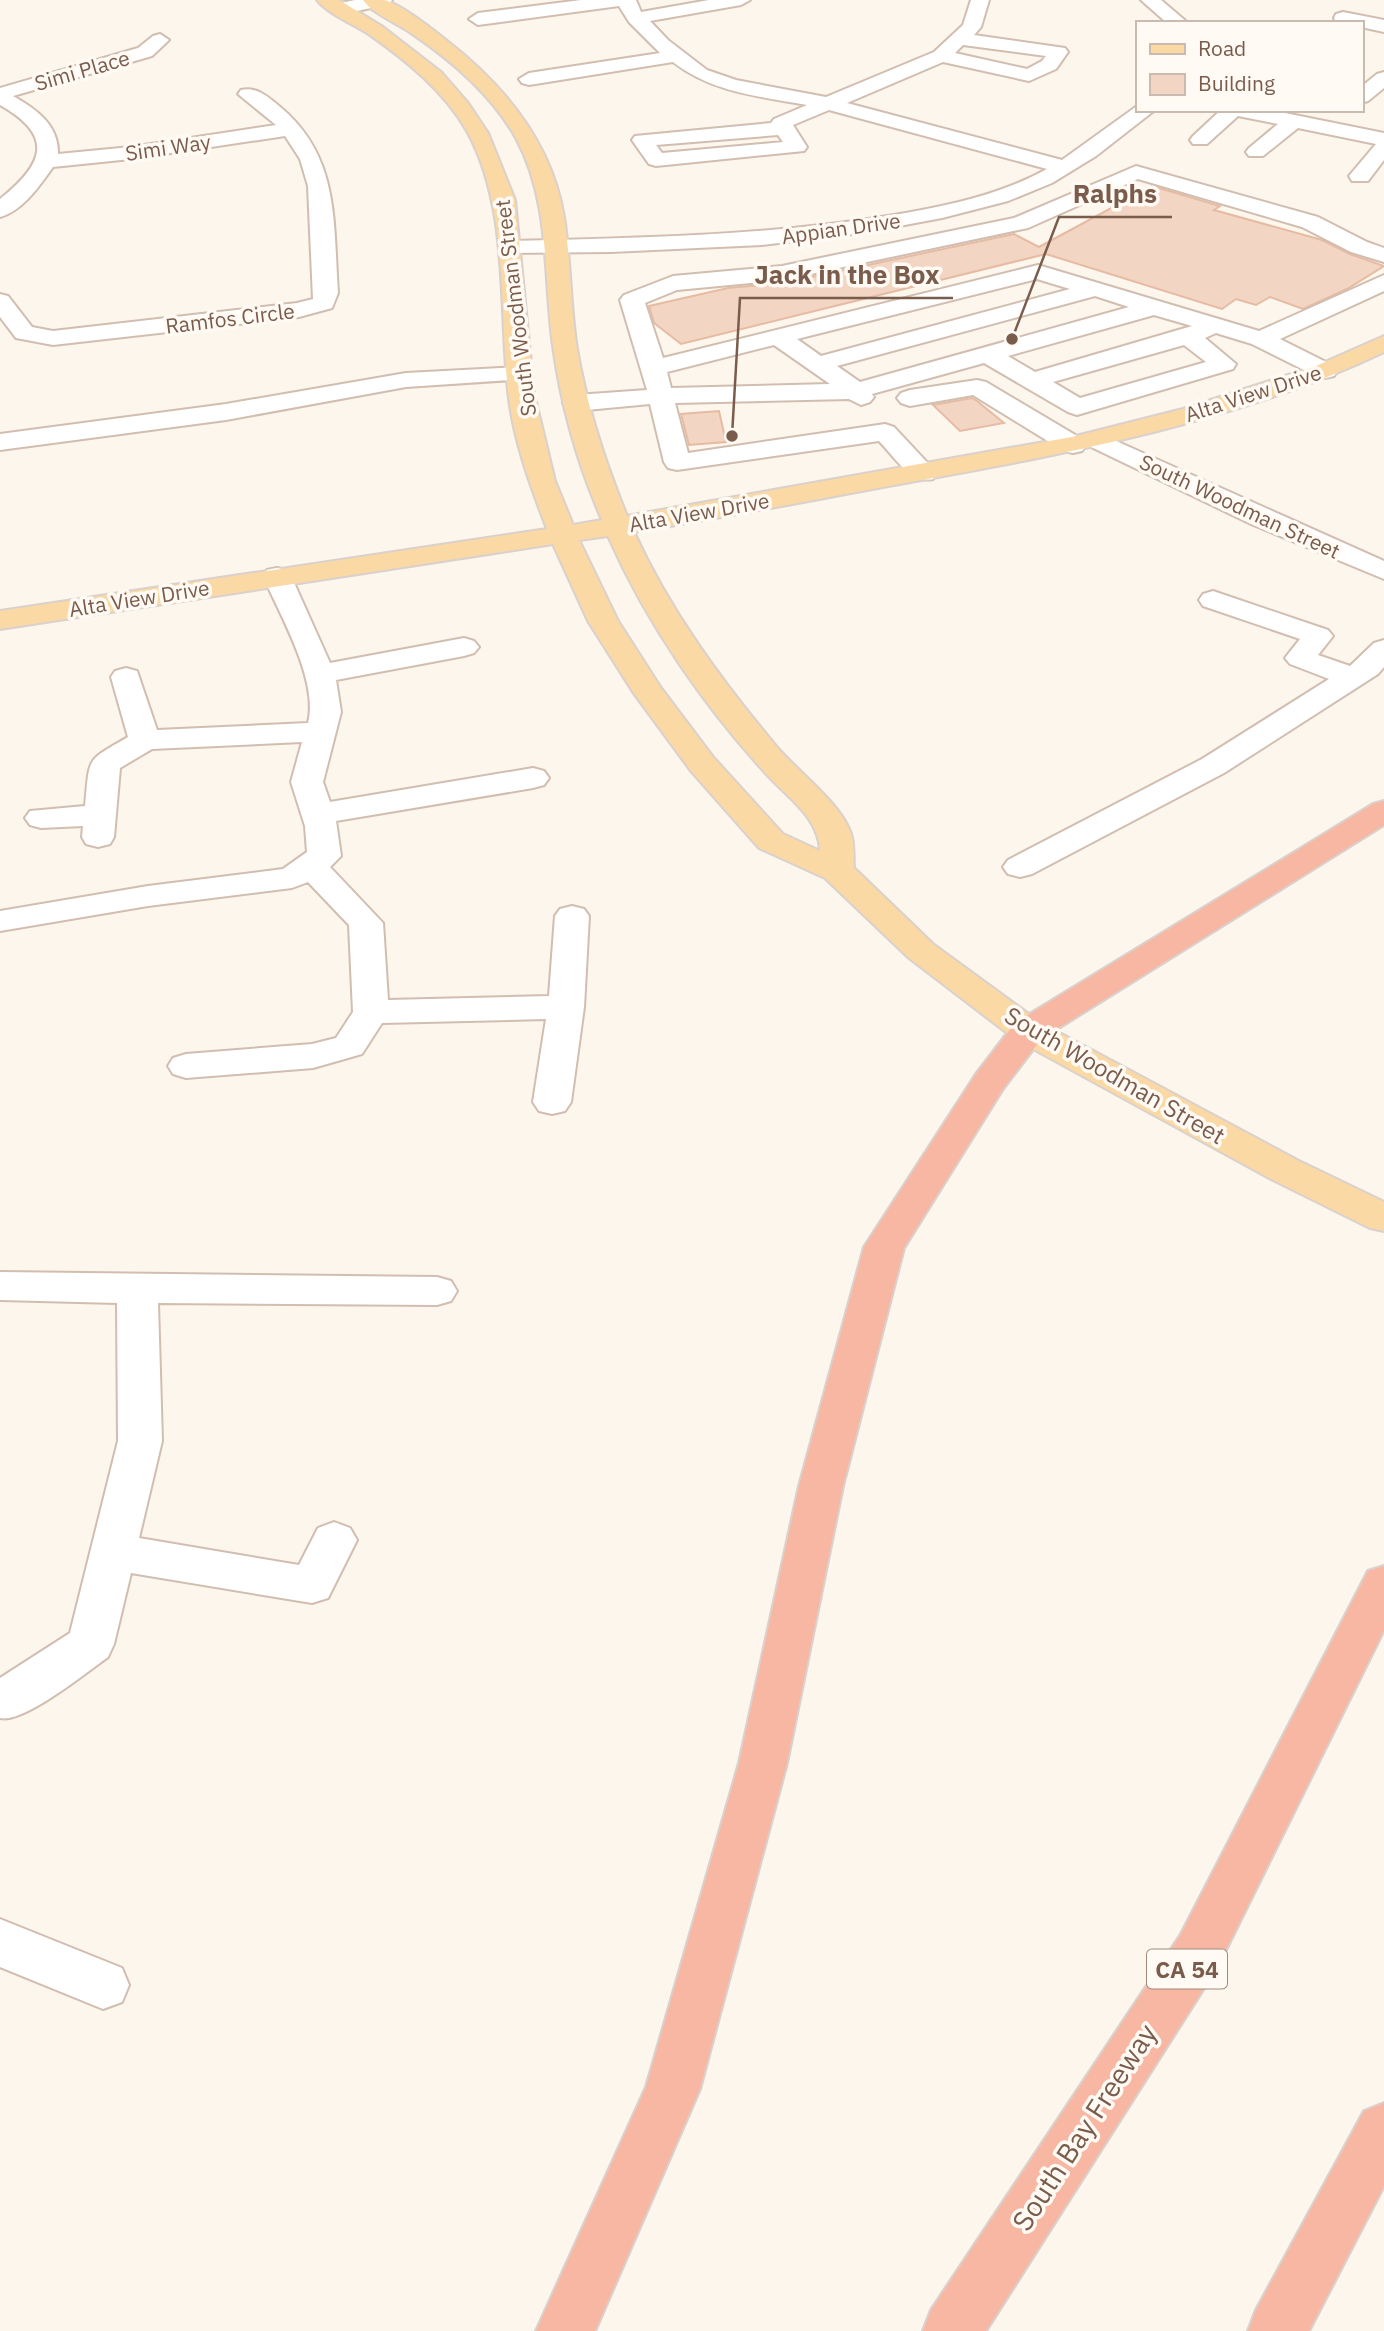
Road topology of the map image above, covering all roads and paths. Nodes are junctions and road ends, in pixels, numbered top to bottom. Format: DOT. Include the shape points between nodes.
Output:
graph roads {
  1 [pos="377,0"];
  2 [pos="741,0"];
  3 [pos="980,0"];
  4 [pos="1150,0"];
  5 [pos="335,4"];
  6 [pos="629,6"];
  7 [pos="1343,18"];
  8 [pos="478,19"];
  9 [pos="1176,21"];
  10 [pos="1358,21"];
  11 [pos="1363,22"];
  12 [pos="1384,26"];
  13 [pos="959,39"];
  14 [pos="160,40"];
  15 [pos="676,56"];
  16 [pos="941,56"];
  17 [pos="1363,67"];
  18 [pos="1384,71"];
  19 [pos="1384,78"];
  20 [pos="529,79"];
  21 [pos="248,94"];
  22 [pos="0,95"];
  23 [pos="1363,95"];
  24 [pos="824,103"];
  25 [pos="1141,112"];
  26 [pos="1234,112"];
  27 [pos="1247,112"];
  28 [pos="1342,112"];
  29 [pos="1294,121"];
  30 [pos="1324,127"];
  31 [pos="784,128"];
  32 [pos="289,129"];
  33 [pos="1200,139"];
  34 [pos="1384,139"];
  35 [pos="1384,147"];
  36 [pos="1256,152"];
  37 [pos="46,160"];
  38 [pos="1064,167"];
  39 [pos="1360,176"];
  40 [pos="0,210"];
  41 [pos="556,247"];
  42 [pos="510,248"];
  43 [pos="1384,256"];
  44 [pos="1384,282"];
  45 [pos="1096,289"];
  46 [pos="0,301"];
  47 [pos="1155,307"];
  48 [pos="1216,325"];
  49 [pos="1188,335"];
  50 [pos="778,337"];
  51 [pos="1261,339"];
  52 [pos="1384,344"];
  53 [pos="987,354"];
  54 [pos="818,364"];
  55 [pos="654,368"];
  56 [pos="1325,371"];
  57 [pos="518,374"];
  58 [pos="1031,380"];
  59 [pos="661,396"];
  60 [pos="862,398"];
  61 [pos="576,403"];
  62 [pos="886,432"];
  63 [pos="0,442"];
  64 [pos="1085,442"];
  65 [pos="924,473"];
  66 [pos="618,526"];
  67 [pos="563,535"];
  68 [pos="1384,571"];
  69 [pos="277,576"];
  70 [pos="1213,600"];
  71 [pos="0,620"];
  72 [pos="464,647"];
  73 [pos="1384,649"];
  74 [pos="320,674"];
  75 [pos="126,677"];
  76 [pos="1353,677"];
  77 [pos="318,732"];
  78 [pos="145,740"];
  79 [pos="533,778"];
  80 [pos="1384,811"];
  81 [pos="317,814"];
  82 [pos="41,818"];
  83 [pos="310,865"];
  84 [pos="1020,867"];
  85 [pos="837,871"];
  86 [pos="572,916"];
  87 [pos="0,921"];
  88 [pos="566,1007"];
  89 [pos="371,1012"];
  90 [pos="1028,1031"];
  91 [pos="186,1066"];
  92 [pos="552,1102"];
  93 [pos="1384,1218"];
  94 [pos="0,1286"];
  95 [pos="137,1289"];
  96 [pos="438,1292"];
  97 [pos="334,1540"];
  98 [pos="113,1552"];
  99 [pos="1384,1584"];
  100 [pos="2,1706"];
  101 [pos="0,1943"];
  102 [pos="103,1985"];
  103 [pos="1384,2130"];
  104 [pos="565,2331"];
  105 [pos="951,2331"];
  106 [pos="1278,2331"];
  1 -- 5 [label="street"];
  1 -- 41 [label="main road, South Woodman Street" via="449,52 499,101 543,174"];
  2 -- 6 [label="street"];
  3 -- 13 [label="street" via="971,27"];
  4 -- 9 [label="street"];
  5 -- 42 [label="main road, South Woodman Street" via="424,68 461,107 495,172"];
  6 -- 8 [label="street"];
  6 -- 15 [label="street"];
  7 -- 10 [label="street"];
  11 -- 12 [label="street"];
  13 -- 16 [label="street"];
  13 -- 16 [label="street" via="1058,52 1049,65 1029,75"];
  14 -- 22 [label="street, Simi Place" via="145,52"];
  15 -- 20 [label="street"];
  15 -- 24 [label="street" via="700,74 732,85"];
  16 -- 24 [label="street"];
  17 -- 18 [label="street"];
  19 -- 23 [label="street"];
  21 -- 32 [label="street, Ramfos Circle" via="263,102"];
  22 -- 37 [label="street" via="26,111 43,130"];
  24 -- 31 [label="street" via="781,123"];
  24 -- 38 [label="street"];
  25 -- 38 [label="street, Appian Drive"];
  26 -- 33 [label="street"];
  27 -- 29 [label="street"];
  28 -- 30 [label="street"];
  29 -- 30 [label="street"];
  29 -- 36 [label="street"];
  30 -- 34 [label="street"];
  31 -- 31 [label="street" via="655,139 642,140 656,160 797,147"];
  32 -- 37 [label="street, Simi Way" via="131,153"];
  32 -- 46 [label="street, Ramfos Circle" via="312,160 317,177 324,303 299,310 53,338 24,333"];
  35 -- 39 [label="street"];
  37 -- 40 [label="street" via="35,181"];
  38 -- 41 [label="street, Appian Drive" via="1031,185 985,200 856,228 739,241"];
  41 -- 42 [label="street, Appian Drive"];
  41 -- 61 [label="main road, South Woodman Street" via="565,346"];
  42 -- 57 [label="main road, South Woodman Street"];
  43 -- 55 [label="street" via="1310,222 1136,172 1020,223 782,273 673,283 632,300"];
  44 -- 51 [label="street"];
  45 -- 47 [label="street"];
  45 -- 50 [label="street" via="1038,272"];
  45 -- 54 [label="street"];
  47 -- 48 [label="street"];
  47 -- 53 [label="street"];
  48 -- 49 [label="street"];
  48 -- 51 [label="street"];
  49 -- 58 [label="street"];
  49 -- 58 [label="street" via="1224,363 1077,407"];
  50 -- 54 [label="street"];
  50 -- 55 [label="street"];
  51 -- 56 [label="street"];
  52 -- 56 [label="main road, Alta View Drive"];
  53 -- 58 [label="street"];
  53 -- 60 [label="street"];
  54 -- 60 [label="street"];
  55 -- 59 [label="street"];
  56 -- 64 [label="main road, Alta View Drive" via="1192,414"];
  57 -- 63 [label="street" via="406,380 97,440"];
  57 -- 67 [label="main road, South Woodman Street" via="542,481"];
  59 -- 60 [label="street"];
  59 -- 61 [label="street"];
  59 -- 62 [label="street" via="677,463"];
  60 -- 62 [label="street"];
  60 -- 64 [label="street, South Woodman Street" via="977,387"];
  61 -- 66 [label="main road, South Woodman Street"];
  62 -- 65 [label="street"];
  64 -- 65 [label="main road, Alta View Drive"];
  64 -- 68 [label="street, South Woodman Street"];
  65 -- 66 [label="main road, Alta View Drive"];
  66 -- 67 [label="main road, Alta View Drive"];
  66 -- 85 [label="main road, South Woodman Street" via="655,600 716,693 834,831"];
  67 -- 69 [label="main road, Alta View Drive"];
  67 -- 85 [label="main road, South Woodman Street" via="603,621 702,764 771,841"];
  69 -- 71 [label="main road, Alta View Drive"];
  69 -- 74 [label="street"];
  70 -- 76 [label="street" via="1318,636 1300,657"];
  72 -- 74 [label="street"];
  73 -- 76 [label="street"];
  74 -- 77 [label="street" via="326,712"];
  75 -- 78 [label="street"];
  76 -- 84 [label="street" via="1213,766"];
  77 -- 78 [label="street"];
  77 -- 81 [label="street" via="307,782"];
  78 -- 82 [label="street" via="105,764 99,826"];
  79 -- 81 [label="street"];
  80 -- 90 [label="highway"];
  81 -- 83 [label="street" via="324,856"];
  83 -- 87 [label="street" via="292,878"];
  83 -- 89 [label="street" via="366,923"];
  85 -- 90 [label="main road, South Woodman Street" via="921,951"];
  86 -- 88 [label="street"];
  88 -- 89 [label="street"];
  88 -- 92 [label="street"];
  89 -- 91 [label="street" via="349,1046 313,1056"];
  90 -- 93 [label="main road, South Woodman Street" via="1285,1170"];
  90 -- 104 [label="highway" via="989,1082 884,1247 821,1486 762,1763 673,2089"];
  94 -- 95 [label="street"];
  95 -- 96 [label="street"];
  95 -- 98 [label="street" via="140,1441"];
  97 -- 98 [label="street" via="312,1585"];
  98 -- 100 [label="street" via="91,1644"];
  99 -- 105 [label="highway, South Bay Freeway / CA 54" via="1199,1951"];
  101 -- 102 [label="street"];
  103 -- 106 [label="highway"];
}
